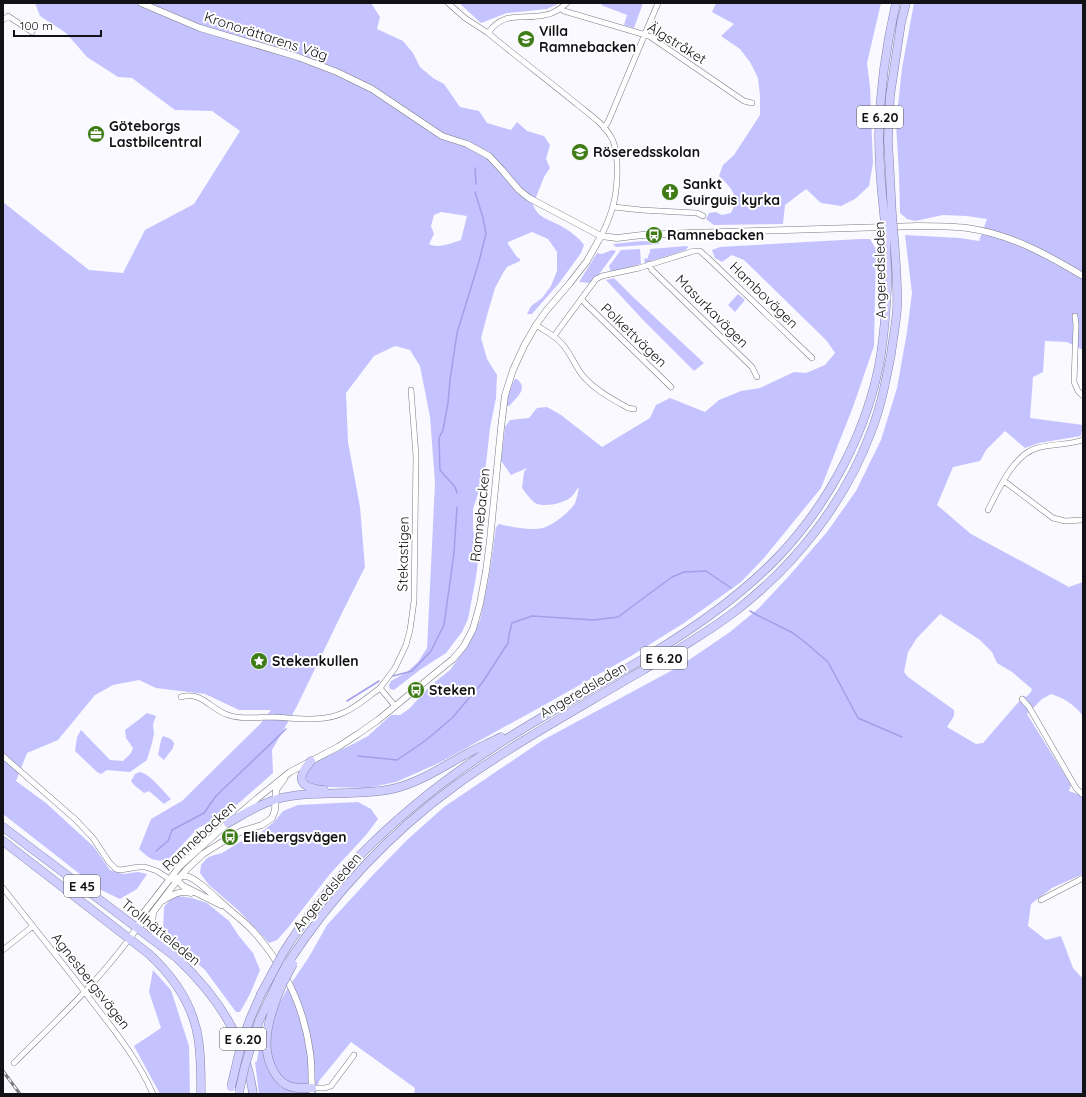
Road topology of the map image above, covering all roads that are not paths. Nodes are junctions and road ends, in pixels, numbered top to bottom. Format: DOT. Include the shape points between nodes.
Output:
graph roads {
  1 [pos="141,3"];
  2 [pos="448,3"];
  3 [pos="567,3"];
  4 [pos="658,3"];
  5 [pos="896,3"];
  6 [pos="906,3"];
  7 [pos="561,9"];
  8 [pos="3,20"];
  9 [pos="32,32"];
  10 [pos="488,33"];
  11 [pos="644,34"];
  12 [pos="752,103"];
  13 [pos="604,128"];
  14 [pos="614,207"];
  15 [pos="888,214"];
  16 [pos="703,216"];
  17 [pos="602,236"];
  18 [pos="890,240"];
  19 [pos="649,264"];
  20 [pos="1083,276"];
  21 [pos="581,300"];
  22 [pos="1075,316"];
  23 [pos="536,325"];
  24 [pos="554,336"];
  25 [pos="812,358"];
  26 [pos="757,377"];
  27 [pos="671,387"];
  28 [pos="411,390"];
  29 [pos="1083,396"];
  30 [pos="634,409"];
  31 [pos="1083,440"];
  32 [pos="1004,480"];
  33 [pos="988,510"];
  34 [pos="1083,520"];
  35 [pos="380,688"];
  36 [pos="181,697"];
  37 [pos="1022,699"];
  38 [pos="396,706"];
  39 [pos="540,719"];
  40 [pos="3,756"];
  41 [pos="311,761"];
  42 [pos="290,772"];
  43 [pos="342,793"];
  44 [pos="1083,795"];
  45 [pos="275,800"];
  46 [pos="228,823"];
  47 [pos="3,827"];
  48 [pos="3,841"];
  49 [pos="178,878"];
  50 [pos="1083,878"];
  51 [pos="169,879"];
  52 [pos="3,888"];
  53 [pos="205,897"];
  54 [pos="1041,900"];
  55 [pos="161,902"];
  56 [pos="228,908"];
  57 [pos="155,910"];
  58 [pos="33,926"];
  59 [pos="137,928"];
  60 [pos="129,939"];
  61 [pos="3,950"];
  62 [pos="177,958"];
  63 [pos="280,982"];
  64 [pos="84,991"];
  65 [pos="354,1055"];
  66 [pos="14,1063"];
  67 [pos="230,1090"];
  68 [pos="312,1091"];
  69 [pos="239,1093"];
  70 [pos="153,1094"];
  71 [pos="201,1094"];
  72 [pos="253,1094"];
  1 -- 17 [label="street, Kronorättarens Väg" via="200,28 298,56 372,89 442,136 467,144 489,156 529,198"];
  2 -- 10 [label="street, Ramnebacken"];
  3 -- 7 [label="street"];
  4 -- 11 [label="street"];
  5 -- 15 [label="highway, Angeredsleden / E 6.20" via="888,42 879,134 880,166"];
  6 -- 15 [label="highway, Angeredsleden / E 6.20" via="890,103"];
  7 -- 10 [label="street" via="546,15 504,19"];
  7 -- 11 [label="street, Älgstråket"];
  8 -- 9 [label="street" via="8,16"];
  10 -- 13 [label="street, Ramnebacken"];
  11 -- 12 [label="street, Älgstråket" via="744,101"];
  11 -- 13 [label="street"];
  13 -- 14 [label="street, Ramnebacken" via="616,150 618,176"];
  14 -- 16 [label="street" via="697,213"];
  14 -- 17 [label="street, Ramnebacken"];
  15 -- 18 [label="highway, Angeredsleden / E 6.20, bridge"];
  17 -- 20 [label="street" via="617,238 697,233 952,226 981,230 1019,241"];
  17 -- 23 [label="street, Ramnebacken" via="587,261"];
  18 -- 39 [label="highway, Angeredsleden / E 6.20" via="882,341 870,400 861,428 839,474 810,519 776,558 715,611 653,653"];
  18 -- 63 [label="highway, Angeredsleden / E 6.20, bridge" via="896,260 897,310 886,382 872,431 841,494 801,549 754,595 714,626 538,732 455,786 413,820 377,853 335,899 318,920"];
  19 -- 21 [label="street" via="596,279"];
  19 -- 25 [label="street, Hambovägen" via="689,252 702,252"];
  19 -- 26 [label="street, Masurkavägen" via="652,270 752,367"];
  21 -- 24 [label="street"];
  21 -- 27 [label="street, Polkettvägen"];
  22 -- 29 [label="street" via="1074,382"];
  23 -- 24 [label="street"];
  23 -- 38 [label="street, Ramnebacken" via="513,370 505,395 486,571 473,629 453,659"];
  24 -- 30 [label="street" via="564,345 577,369 593,386 628,408"];
  28 -- 35 [label="street, Stekastigen" via="416,456 414,601 406,645 395,668"];
  31 -- 32 [label="street" via="1032,450 1012,467"];
  32 -- 33 [label="street"];
  32 -- 34 [label="street" via="1053,518 1065,521"];
  35 -- 36 [label="street" via="345,712 316,718 232,716 201,698"];
  35 -- 38 [label="street"];
  37 -- 44 [label="street" via="1076,788"];
  38 -- 41 [label="street, Ramnebacken" via="338,747"];
  39 -- 43 [label="highway" via="402,786 375,792"];
  39 -- 67 [label="highway, Angeredsleden / E 6.20, bridge" via="459,771 404,814 336,881 283,953 261,994 241,1045"];
  40 -- 51 [label="street" via="76,820 116,869 145,867"];
  41 -- 42 [label="street, Ramnebacken"];
  41 -- 43 [label="highway" via="303,769 303,783 312,789"];
  42 -- 45 [label="street, Ramnebacken" via="278,787"];
  42 -- 46 [label="street, Ramnebacken"];
  43 -- 45 [label="highway" via="302,795"];
  45 -- 46 [label="highway" via="260,805"];
  45 -- 49 [label="street, Ramnebacken" via="274,814 269,821 219,843 203,854"];
  46 -- 51 [label="street, Ramnebacken"];
  47 -- 59 [label="highway, Trollhätteleden / E 45"];
  48 -- 60 [label="highway, Trollhätteleden / E 45"];
  49 -- 51 [label="street"];
  49 -- 53 [label="street" via="183,886"];
  49 -- 55 [label="street, Ramnebacken"];
  49 -- 56 [label="street" via="192,878"];
  50 -- 54 [label="street"];
  51 -- 59 [label="street, Ramnebacken" via="142,916"];
  52 -- 58 [label="street, Agnesbergsvägen"];
  53 -- 55 [label="street" via="181,892"];
  53 -- 56 [label="street"];
  55 -- 57 [label="street, Ramnebacken"];
  56 -- 68 [label="street" via="254,932 292,989 307,1033"];
  57 -- 59 [label="street, Ramnebacken"];
  57 -- 62 [label="street, Ramnebacken" via="151,923 154,933"];
  58 -- 61 [label="street"];
  58 -- 64 [label="street, Agnesbergsvägen"];
  59 -- 60 [label="street, Ramnebacken"];
  59 -- 62 [label="highway, Trollhätteleden / E 45"];
  60 -- 64 [label="street"];
  60 -- 71 [label="highway, Trollhätteleden / E 45" via="159,964 183,995 196,1028 200,1051"];
  62 -- 72 [label="highway, Trollhätteleden / E 45" via="207,989 229,1023 242,1049"];
  63 -- 68 [label="highway" via="269,1023 268,1058 275,1074 285,1084"];
  63 -- 69 [label="highway, E 6.20, bridge" via="269,998 258,1024"];
  64 -- 66 [label="street"];
  64 -- 70 [label="street, Agnesbergsvägen" via="136,1062"];
  65 -- 68 [label="street" via="331,1086"];
}
